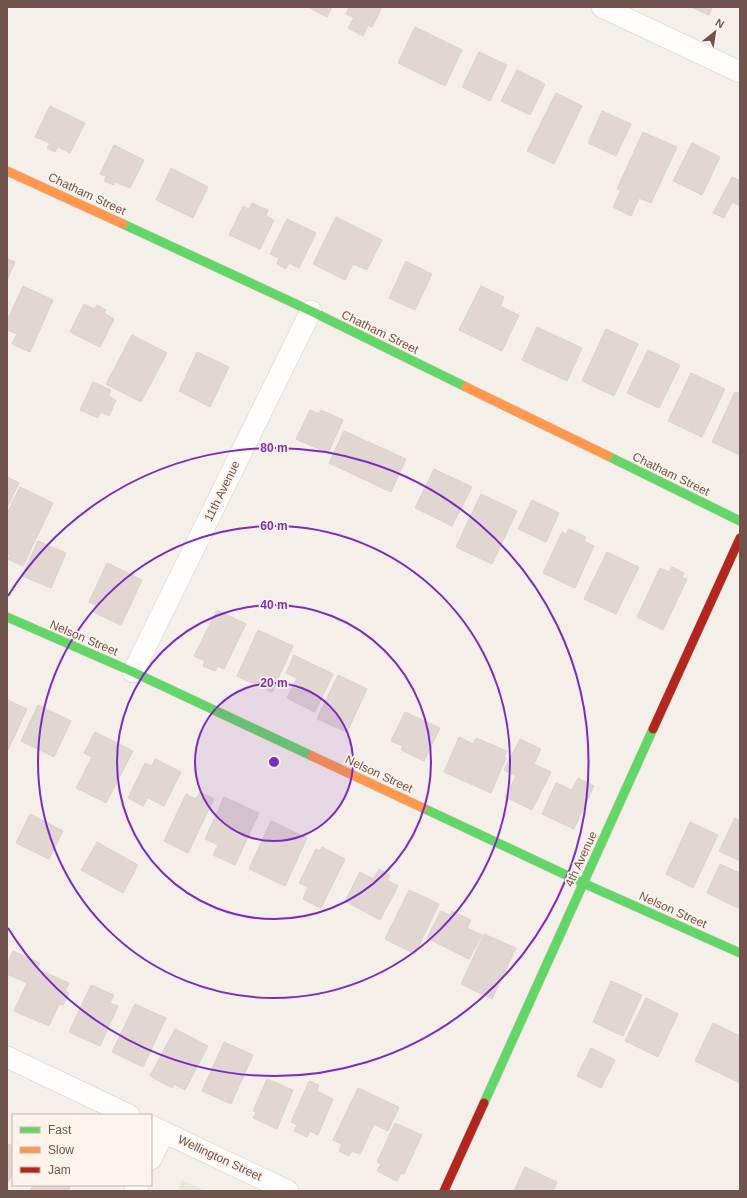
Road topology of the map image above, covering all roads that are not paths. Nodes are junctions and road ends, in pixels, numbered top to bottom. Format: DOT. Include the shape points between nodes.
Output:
graph roads {
  1 [pos="602,7"];
  2 [pos="740,72"];
  3 [pos="7,171"];
  4 [pos="311,311"];
  5 [pos="740,521"];
  6 [pos="740,538"];
  7 [pos="7,618"];
  8 [pos="132,672"];
  9 [pos="583,883"];
  10 [pos="740,953"];
  11 [pos="7,1057"];
  12 [pos="127,1114"];
  13 [pos="158,1129"];
  14 [pos="152,1155"];
  15 [pos="288,1191"];
  16 [pos="444,1191"];
  1 -- 2 [label="street"];
  3 -- 4 [label="street, Chatham Street"];
  4 -- 5 [label="street, Chatham Street"];
  4 -- 8 [label="street, 11th Avenue"];
  6 -- 9 [label="street, 4th Avenue"];
  7 -- 8 [label="street, Nelson Street"];
  8 -- 9 [label="street, Nelson Street"];
  9 -- 10 [label="street, Nelson Street"];
  9 -- 16 [label="street, 4th Avenue"];
  11 -- 12 [label="street"];
  13 -- 14 [label="street"];
  13 -- 15 [label="street, Wellington Street"];
}
